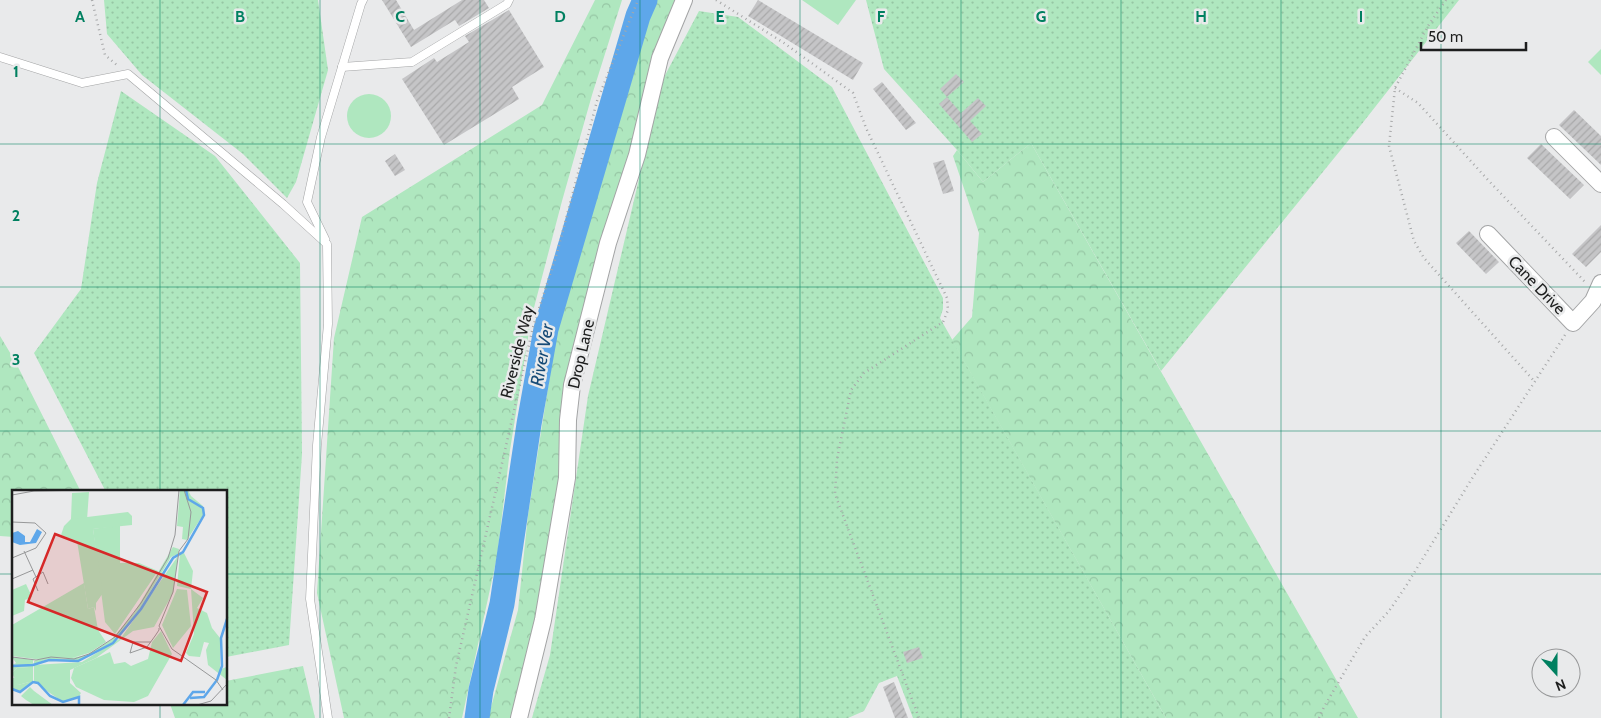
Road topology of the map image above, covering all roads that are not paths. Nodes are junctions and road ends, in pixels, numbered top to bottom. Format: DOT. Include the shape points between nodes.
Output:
graph roads {
  1 [pos="363,0"];
  2 [pos="509,0"];
  3 [pos="684,0"];
  4 [pos="0,57"];
  5 [pos="342,67"];
  6 [pos="1554,138"];
  7 [pos="1601,184"];
  8 [pos="1488,234"];
  9 [pos="327,244"];
  10 [pos="1599,287"];
  11 [pos="328,718"];
  12 [pos="519,718"];
  1 -- 5 [label="lane"];
  2 -- 5 [label="lane" via="412,62"];
  3 -- 12 [label="street, Drop Lane" via="660,58 637,155 608,243 572,385 567,478 543,620"];
  4 -- 9 [label="lane" via="82,83 128,74"];
  5 -- 9 [label="lane" via="321,137 307,202"];
  6 -- 7 [label="street"];
  8 -- 10 [label="street, Cane Drive" via="1573,323 1593,301"];
  9 -- 11 [label="lane" via="328,324 317,446 310,599"];
}
